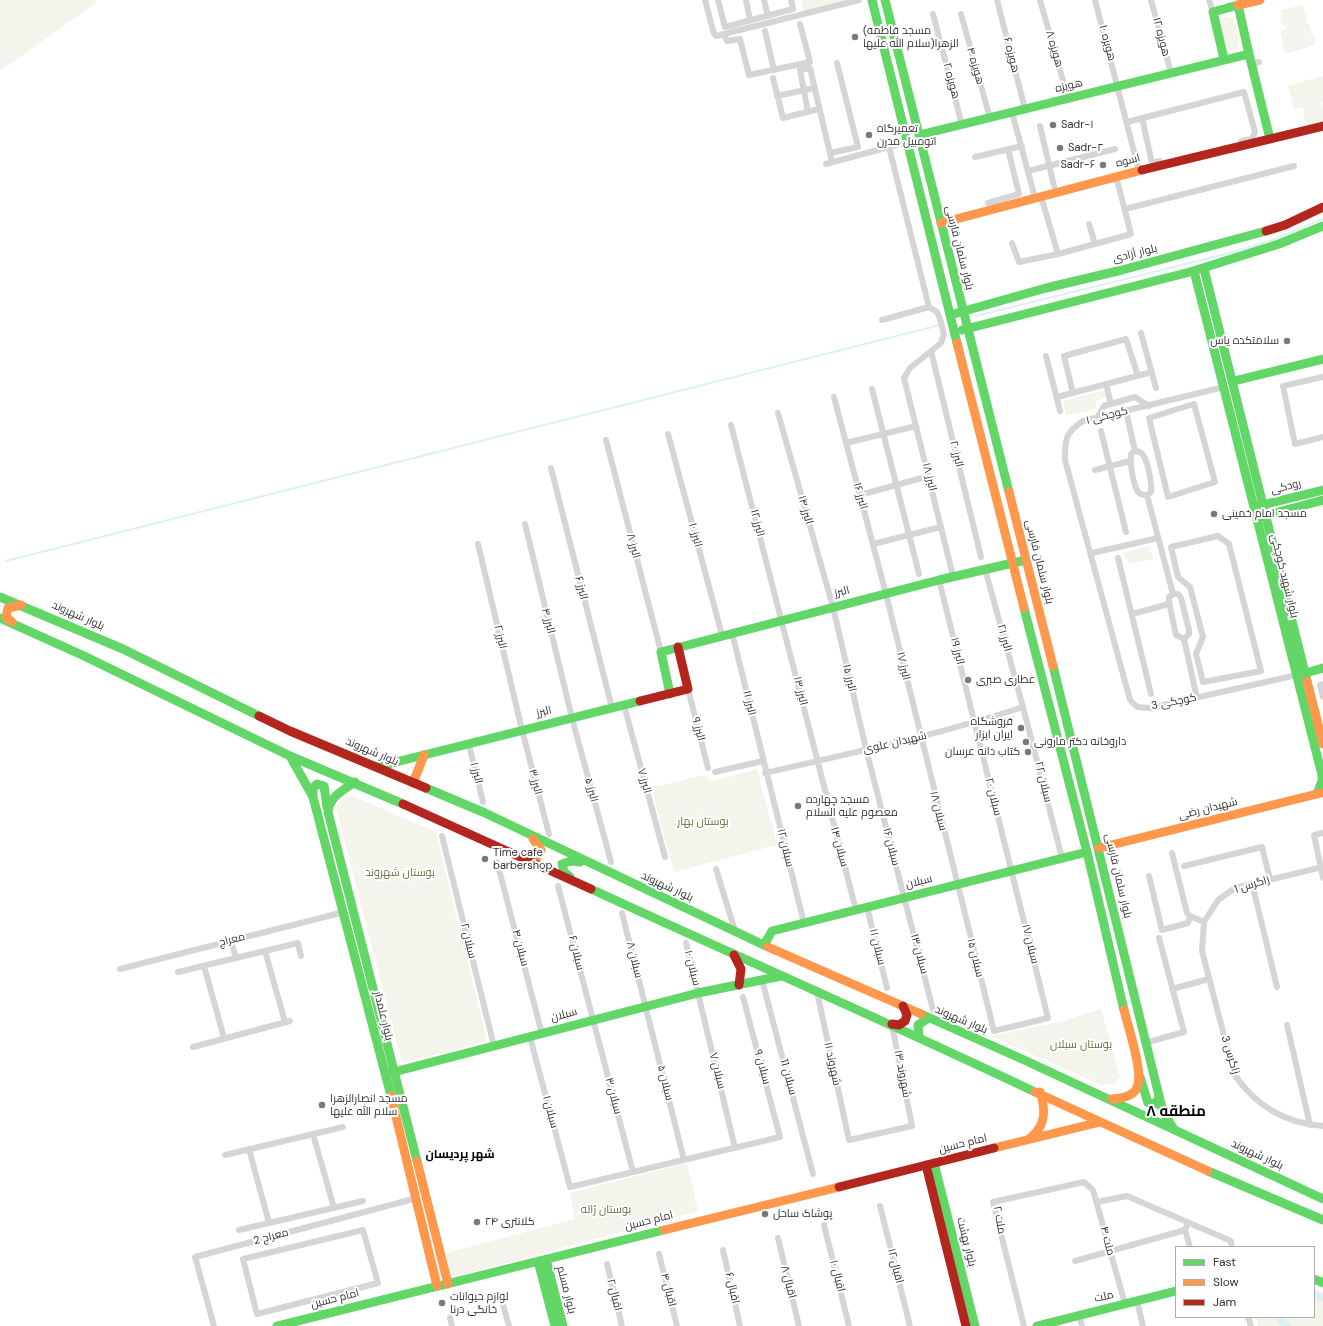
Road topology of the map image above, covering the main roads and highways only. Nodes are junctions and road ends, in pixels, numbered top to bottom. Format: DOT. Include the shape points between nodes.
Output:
graph roads {
  1 [pos="872,0"];
  2 [pos="885,0"];
  3 [pos="1260,0"];
  4 [pos="1238,6"];
  5 [pos="1249,54"];
  6 [pos="1224,59"];
  7 [pos="1323,126"];
  8 [pos="919,135"];
  9 [pos="1270,140"];
  10 [pos="1323,207"];
  11 [pos="941,223"];
  12 [pos="1323,226"];
  13 [pos="1204,269"];
  14 [pos="1194,271"];
  15 [pos="955,281"];
  16 [pos="943,285"];
  17 [pos="1208,285"];
  18 [pos="1198,288"];
  19 [pos="963,311"];
  20 [pos="950,315"];
  21 [pos="967,328"];
  22 [pos="955,332"];
  23 [pos="1323,359"];
  24 [pos="976,360"];
  25 [pos="964,364"];
  26 [pos="1234,381"];
  27 [pos="1260,488"];
  28 [pos="1323,490"];
  29 [pos="1251,492"];
  30 [pos="1323,500"];
  31 [pos="1264,505"];
  32 [pos="1254,508"];
  33 [pos="1266,515"];
  34 [pos="1257,518"];
  35 [pos="1270,528"];
  36 [pos="1261,531"];
  37 [pos="1026,560"];
  38 [pos="1012,563"];
  39 [pos="0,597"];
  40 [pos="24,606"];
  41 [pos="0,618"];
  42 [pos="12,622"];
  43 [pos="678,647"];
  44 [pos="1323,668"];
  45 [pos="1301,674"];
  46 [pos="670,694"];
  47 [pos="1323,744"];
  48 [pos="424,755"];
  49 [pos="290,756"];
  50 [pos="376,766"];
  51 [pos="1323,775"];
  52 [pos="355,782"];
  53 [pos="413,783"];
  54 [pos="1320,793"];
  55 [pos="312,797"];
  56 [pos="327,807"];
  57 [pos="528,834"];
  58 [pos="1099,848"];
  59 [pos="1087,852"];
  60 [pos="518,856"];
  61 [pos="593,866"];
  62 [pos="578,883"];
  63 [pos="764,945"];
  64 [pos="734,955"];
  65 [pos="781,976"];
  66 [pos="739,985"];
  67 [pos="903,1006"];
  68 [pos="927,1019"];
  69 [pos="890,1024"];
  70 [pos="918,1036"];
  71 [pos="395,1072"];
  72 [pos="385,1075"];
  73 [pos="1140,1077"];
  74 [pos="1040,1092"];
  75 [pos="1159,1096"];
  76 [pos="1111,1099"];
  77 [pos="1100,1122"];
  78 [pos="1172,1128"];
  79 [pos="1027,1140"];
  80 [pos="930,1164"];
  81 [pos="1323,1199"];
  82 [pos="1323,1220"];
  83 [pos="542,1260"];
  84 [pos="448,1284"];
  85 [pos="437,1286"];
  86 [pos="1175,1291"];
  87 [pos="277,1326"];
  88 [pos="555,1326"];
  89 [pos="563,1326"];
  90 [pos="966,1326"];
  91 [pos="975,1326"];
  92 [pos="1037,1326"];
  1 -- 16 [label="main road"];
  2 -- 8 [label="main road, بلوار سلمان فارسی"];
  3 -- 4 [label="main road"];
  4 -- 5 [label="main road"];
  4 -- 6 [label="main road" via="1213,12"];
  5 -- 6 [label="main road, هویزه"];
  5 -- 9 [label="main road" via="1256,63"];
  6 -- 8 [label="main road, هویزه"];
  7 -- 9 [label="main road, اسوه"];
  8 -- 11 [label="main road, بلوار سلمان فارسی"];
  9 -- 11 [label="main road, اسوه" via="1139,170"];
  10 -- 19 [label="main road, بلوار آزادی" via="1285,225 1240,239"];
  11 -- 15 [label="main road, بلوار سلمان فارسی"];
  12 -- 13 [label="main road" via="1273,247"];
  13 -- 14 [label="main road"];
  13 -- 17 [label="main road, بلوار شهید کوچکی"];
  14 -- 18 [label="main road, بلوار شهید کوچکی"];
  14 -- 21 [label="main road"];
  15 -- 16 [label="main road"];
  15 -- 19 [label="main road, بلوار سلمان فارسی"];
  16 -- 20 [label="main road"];
  17 -- 18 [label="main road" via="1202,284"];
  17 -- 26 [label="main road, بلوار شهید کوچکی"];
  18 -- 29 [label="main road, بلوار شهید کوچکی"];
  19 -- 20 [label="main road, بلوار آزادی"];
  19 -- 21 [label="main road, بلوار سلمان فارسی"];
  20 -- 22 [label="main road"];
  21 -- 22 [label="main road"];
  21 -- 24 [label="main road, بلوار سلمان فارسی"];
  22 -- 25 [label="main road"];
  23 -- 26 [label="main road"];
  24 -- 25 [label="main road"];
  24 -- 37 [label="main road, بلوار سلمان فارسی"];
  25 -- 38 [label="main road"];
  26 -- 27 [label="main road, بلوار شهید کوچکی"];
  27 -- 29 [label="main road" via="1258,494 1254,495"];
  27 -- 31 [label="main road, بلوار شهید کوچکی"];
  28 -- 31 [label="main road, رودکی"];
  29 -- 32 [label="main road, بلوار شهید کوچکی"];
  30 -- 33 [label="main road, رودکی"];
  31 -- 32 [label="main road, رودکی"];
  31 -- 33 [label="main road, بلوار شهید کوچکی"];
  32 -- 34 [label="main road, بلوار شهید کوچکی"];
  33 -- 34 [label="main road, رودکی"];
  33 -- 35 [label="main road, بلوار شهید کوچکی"];
  34 -- 36 [label="main road, بلوار شهید کوچکی"];
  35 -- 36 [label="main road" via="1263,525"];
  35 -- 45 [label="main road, بلوار شهید کوچکی"];
  36 -- 45 [label="main road, بلوار شهید کوچکی"];
  37 -- 38 [label="main road, البرز"];
  37 -- 58 [label="main road, بلوار سلمان فارسی"];
  38 -- 43 [label="main road, البرز"];
  38 -- 59 [label="main road"];
  39 -- 40 [label="main road, بلوار شهروند"];
  40 -- 42 [label="main road" via="15,605 8,608 6,617"];
  40 -- 50 [label="main road, بلوار شهروند" via="123,649 290,731"];
  41 -- 42 [label="main road"];
  42 -- 49 [label="main road"];
  43 -- 46 [label="main road, البرز" via="661,652"];
  43 -- 46 [label="main road, البرز" via="688,690"];
  44 -- 45 [label="main road"];
  45 -- 47 [label="main road, بلوار شهید کوچکی"];
  45 -- 51 [label="main road, بلوار شهید کوچکی"];
  46 -- 48 [label="main road, البرز"];
  48 -- 50 [label="main road, البرز"];
  48 -- 53 [label="main road"];
  49 -- 52 [label="main road"];
  49 -- 55 [label="main road, بلوار علمدار"];
  50 -- 53 [label="main road, بلوار شهروند"];
  51 -- 54 [label="main road, بلوار شهید کوچکی"];
  52 -- 56 [label="main road" via="335,797"];
  52 -- 60 [label="main road"];
  53 -- 57 [label="main road, بلوار شهروند"];
  54 -- 58 [label="main road, شهیدان رضی"];
  55 -- 56 [label="main road, بلوار علمدار" via="313,788 317,784 324,786"];
  55 -- 72 [label="main road, بلوار علمدار"];
  56 -- 71 [label="main road, بلوار علمدار"];
  57 -- 60 [label="main road" via="539,846 539,854 531,858"];
  57 -- 61 [label="main road, بلوار شهروند"];
  58 -- 75 [label="main road, بلوار سلمان فارسی"];
  59 -- 63 [label="main road, سبلان" via="772,931"];
  59 -- 73 [label="main road"];
  60 -- 62 [label="main road"];
  61 -- 62 [label="main road" via="571,861 562,864 564,872"];
  61 -- 63 [label="main road, بلوار شهروند"];
  62 -- 64 [label="main road"];
  63 -- 67 [label="main road, بلوار شهروند"];
  64 -- 65 [label="main road"];
  64 -- 66 [label="main road" via="742,972"];
  65 -- 66 [label="main road, سبلان"];
  65 -- 69 [label="main road"];
  66 -- 71 [label="main road, سبلان" via="698,993"];
  67 -- 68 [label="main road, بلوار شهروند"];
  67 -- 69 [label="main road" via="907,1015 906,1022 899,1025"];
  68 -- 70 [label="main road" via="918,1025"];
  68 -- 76 [label="main road, بلوار شهروند"];
  69 -- 70 [label="main road"];
  70 -- 74 [label="main road"];
  71 -- 72 [label="main road, سبلان"];
  71 -- 84 [label="main road, بلوار علمدار"];
  72 -- 85 [label="main road, بلوار علمدار"];
  73 -- 75 [label="main road" via="1148,1103 1156,1104"];
  73 -- 76 [label="main road" via="1136,1091 1127,1098"];
  74 -- 77 [label="main road"];
  74 -- 79 [label="main road" via="1045,1109 1044,1119 1041,1128"];
  75 -- 78 [label="main road, بلوار سلمان فارسی" via="1163,1112"];
  76 -- 78 [label="main road, بلوار شهروند"];
  77 -- 79 [label="main road, امام حسین"];
  77 -- 82 [label="main road"];
  78 -- 81 [label="main road, بلوار شهروند"];
  79 -- 80 [label="main road, امام حسین"];
  80 -- 83 [label="main road, امام حسین"];
  80 -- 90 [label="main road, بلوار بهشت"];
  80 -- 91 [label="main road, بلوار بهشت"];
  83 -- 84 [label="main road, امام حسین"];
  83 -- 88 [label="main road, بلوار مسلم"];
  83 -- 89 [label="main road, بلوار مسلم"];
  84 -- 85 [label="main road, امام حسین"];
  85 -- 87 [label="main road, امام حسین"];
  86 -- 92 [label="main road, ملت"];
}
